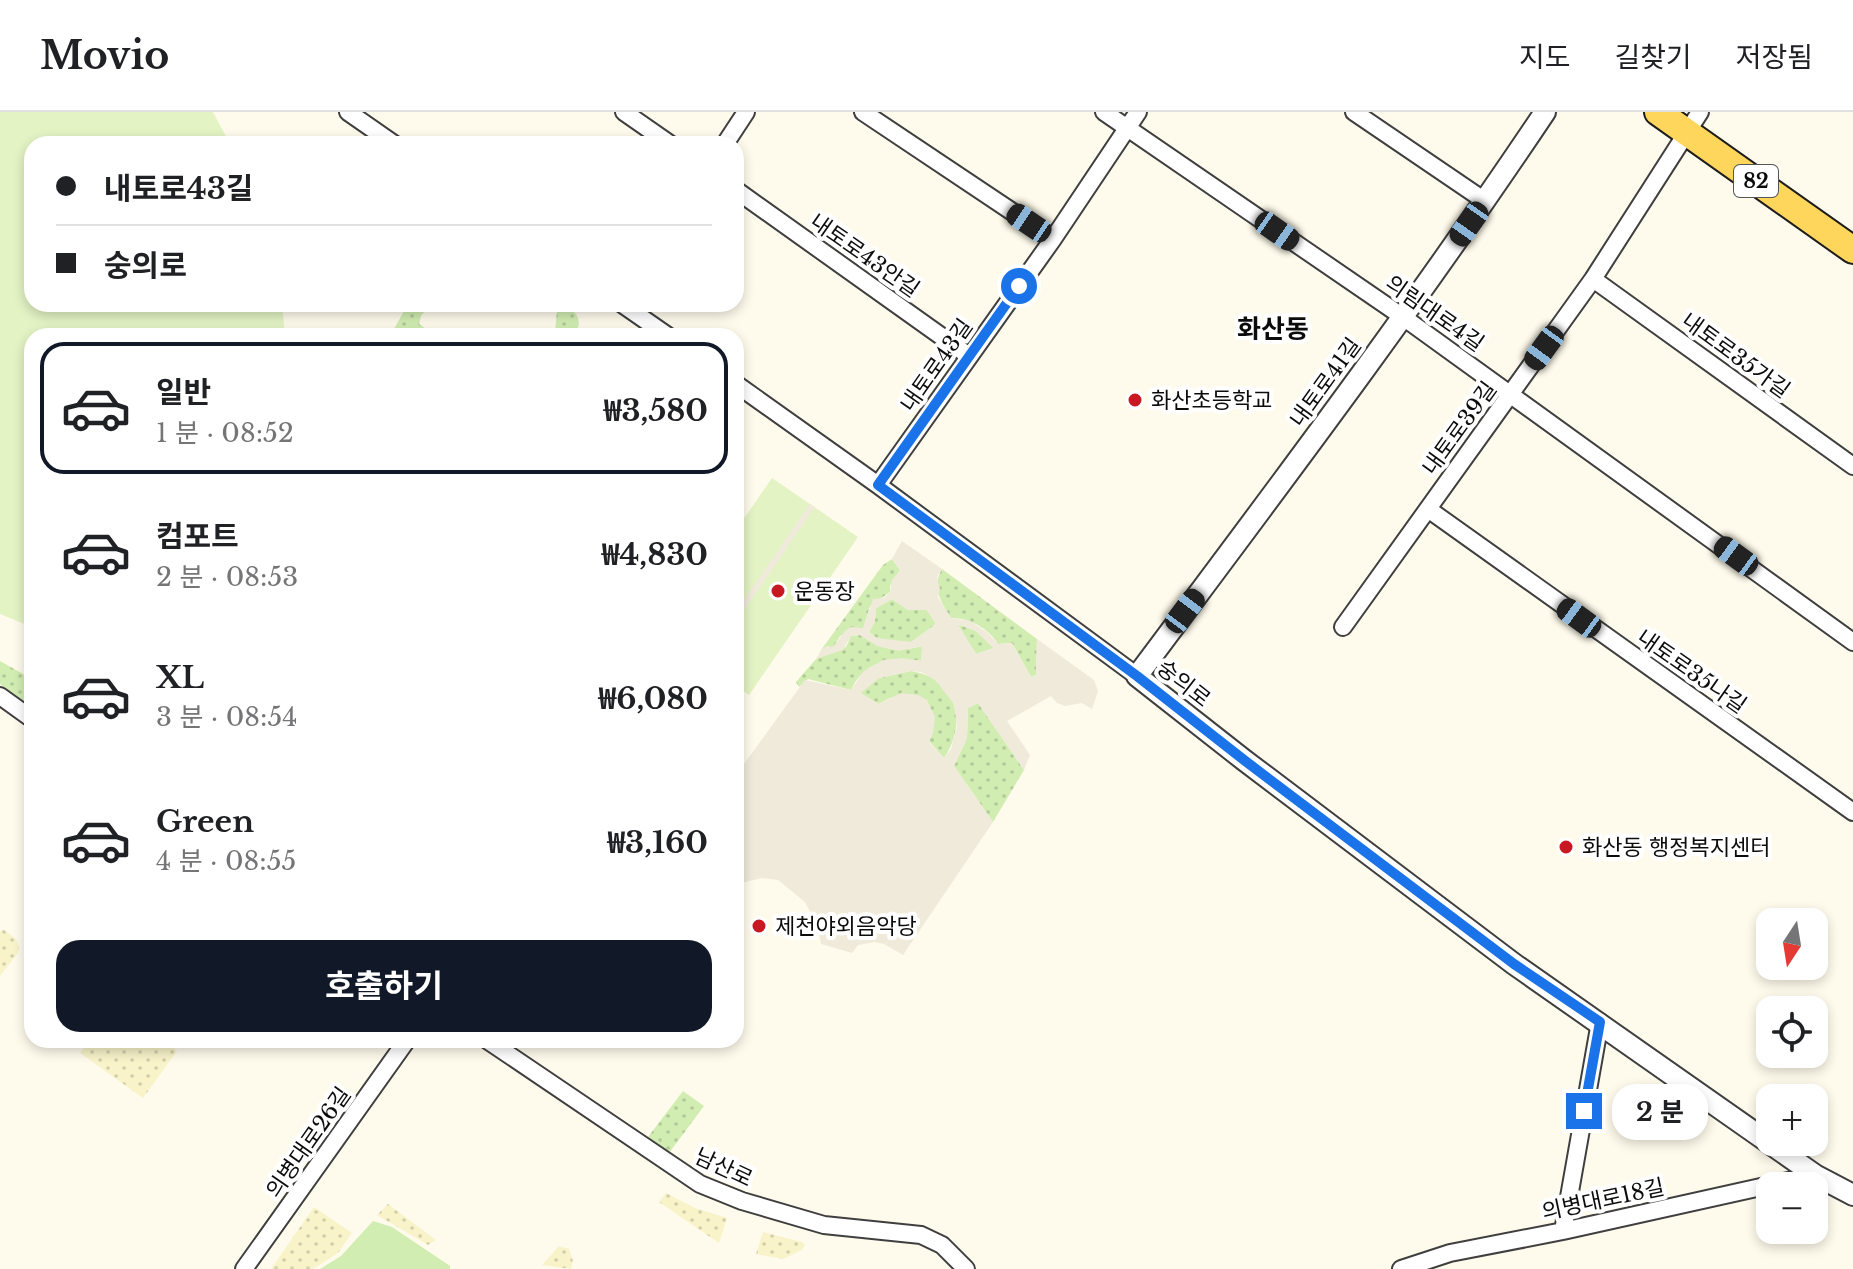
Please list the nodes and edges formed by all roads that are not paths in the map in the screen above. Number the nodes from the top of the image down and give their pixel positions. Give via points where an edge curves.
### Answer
1 (350, 112) edge
2 (624, 112) edge
3 (746, 112) edge
4 (863, 112) edge
5 (1104, 112) edge
6 (1138, 112) edge
7 (1354, 112) edge
8 (1545, 112) edge
9 (1658, 112) edge
10 (1693, 122) edge
11 (1127, 128) junction
12 (383, 136) edge
13 (658, 136) edge
14 (730, 136) edge
15 (744, 196) edge
16 (1485, 201) junction
17 (1053, 239) junction
18 (1853, 250) edge
19 (1593, 279) junction
20 (634, 312) edge
21 (1403, 317) junction
22 (656, 328) edge
23 (969, 356) junction
24 (744, 390) edge
25 (1511, 394) junction
26 (1853, 466) edge
27 (878, 485) junction
28 (1428, 509) junction
29 (1343, 627) dead end
30 (1853, 642) edge
31 (1137, 676) junction
32 (0, 696) edge
33 (24, 713) edge
34 (1853, 812) edge
35 (1600, 1022) junction
36 (401, 1048) edge
37 (499, 1048) edge
38 (1811, 1172) edge
39 (1828, 1182) edge
40 (1756, 1188) edge
41 (1853, 1195) edge
42 (1563, 1231) junction
43 (244, 1269) edge
44 (966, 1269) edge
45 (1401, 1269) edge

1 - 12 street
2 - 13 street
3 - 14 street
4 - 17 street
5 - 11 street, 의림대로4길
6 - 11 street, 내토로43길
7 - 16 street
8 - 16 street, 내토로41길
9 - 10 main road, 82
10 - 18 main road, 82
10 - 19 street, 내토로39길
11 - 17 street, 내토로43길
11 - 21 street, 의림대로4길
15 - 23 street, 내토로43안길
16 - 21 street, 내토로41길
17 - 23 street, 내토로43길
19 - 25 street, 내토로39길
19 - 26 street, 내토로35가길
20 - 22 street
21 - 25 street, 의림대로4길
21 - 31 street, 내토로41길
23 - 27 street, 내토로43길
24 - 27 street, 숭의로
25 - 28 street, 내토로39길
25 - 30 street, 의림대로4길
27 - 31 street, 숭의로
28 - 29 street, 내토로39길
28 - 34 street, 내토로35나길
31 - 35 street, 숭의로 via 1514,964
32 - 33 street
35 - 38 street, 숭의로
35 - 42 street
36 - 43 street, 의병대로26길
37 - 44 street, 남산로 via 700,1184 824,1225 921,1235 942,1245
39 - 41 street, 숭의로
40 - 42 street, 의병대로18길
42 - 45 street, 의병대로18길 via 1450,1253

